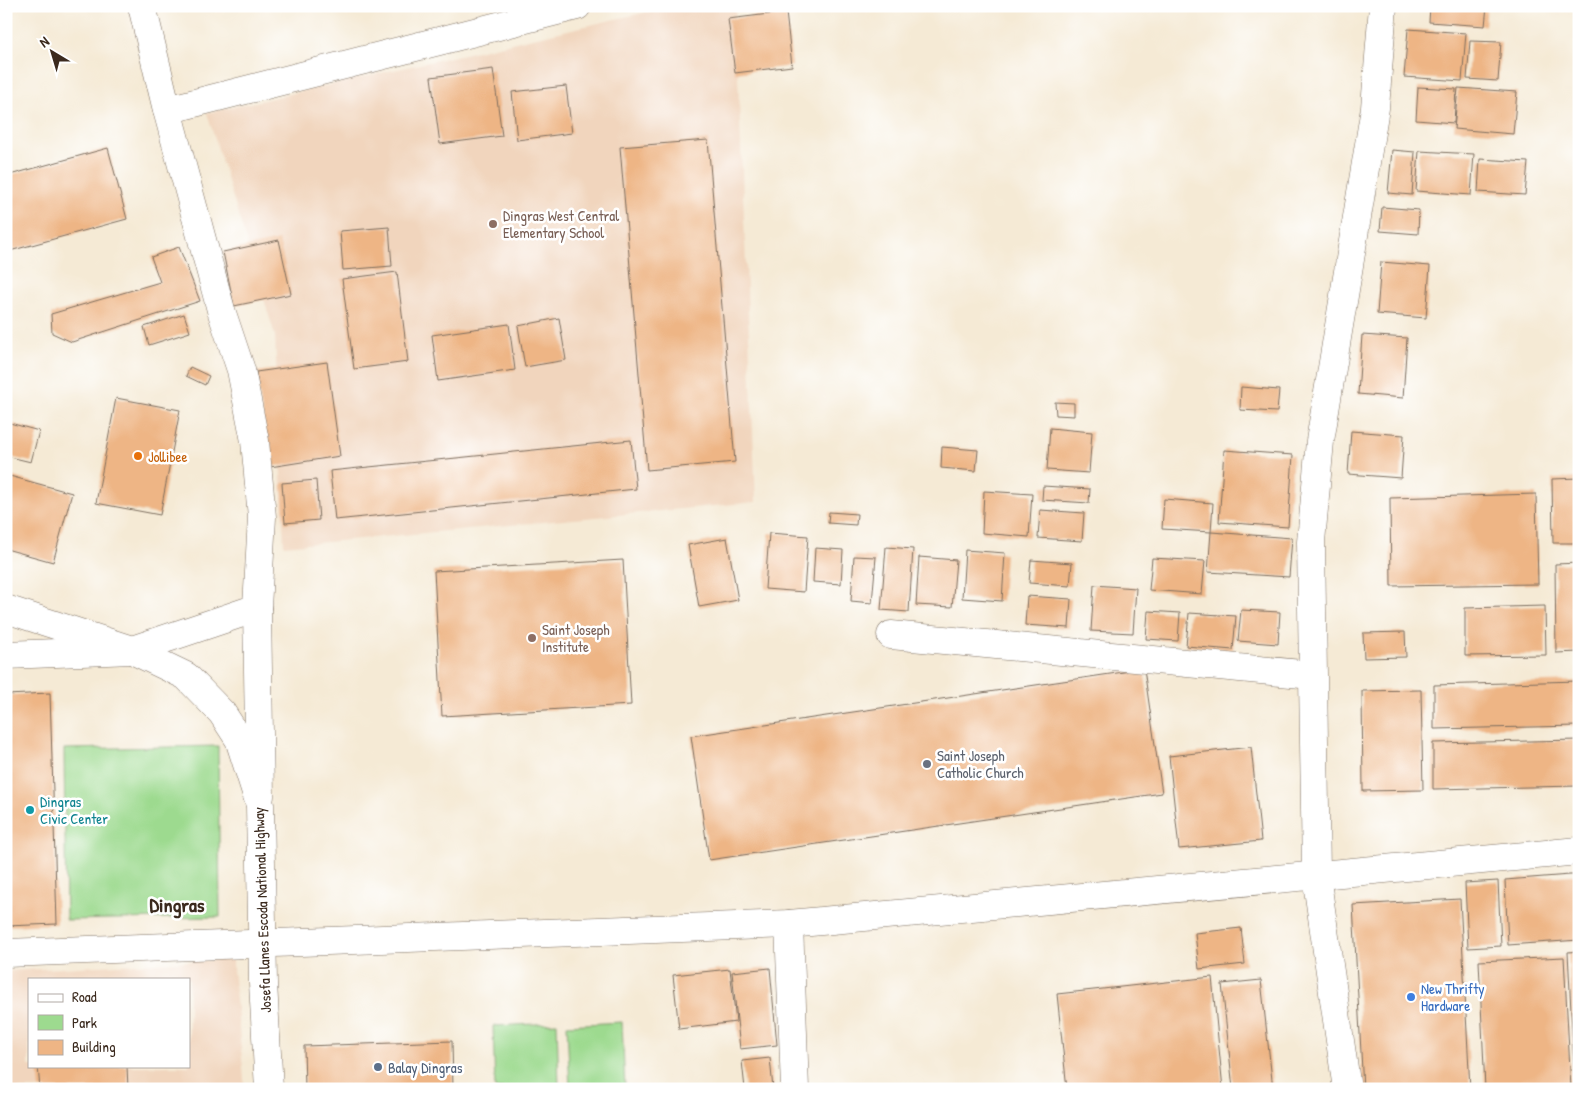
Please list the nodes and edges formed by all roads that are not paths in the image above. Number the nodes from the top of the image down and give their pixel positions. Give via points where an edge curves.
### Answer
1 (142, 6) edge
2 (577, 6) edge
3 (1383, 6) edge
4 (167, 110) junction
5 (258, 608) junction
6 (6, 609) edge
7 (892, 635) dead end
8 (132, 650) junction
9 (6, 656) edge
10 (1312, 675) junction
11 (260, 805) junction
12 (1579, 851) edge
13 (1316, 875) junction
14 (789, 924) junction
15 (263, 943) junction
16 (6, 953) edge
17 (269, 1089) edge
18 (795, 1089) edge
19 (1347, 1089) edge

1 - 4 street
2 - 4 street
3 - 10 street via 1375,108 1320,441 1311,542
4 - 5 street via 221,310 241,370 256,441 262,517
5 - 8 street
5 - 11 street
6 - 8 street, Josefa Llanes Escoda National Highway
7 - 10 street
8 - 9 street
8 - 11 street, Josefa Llanes Escoda National Highway via 186,676 222,713 239,739
10 - 13 street
11 - 15 street, Josefa Llanes Escoda National Highway
12 - 13 street
13 - 14 street
13 - 19 street
14 - 15 street
14 - 18 street
15 - 16 street
15 - 17 street, Josefa Llanes Escoda National Highway via 262,983

